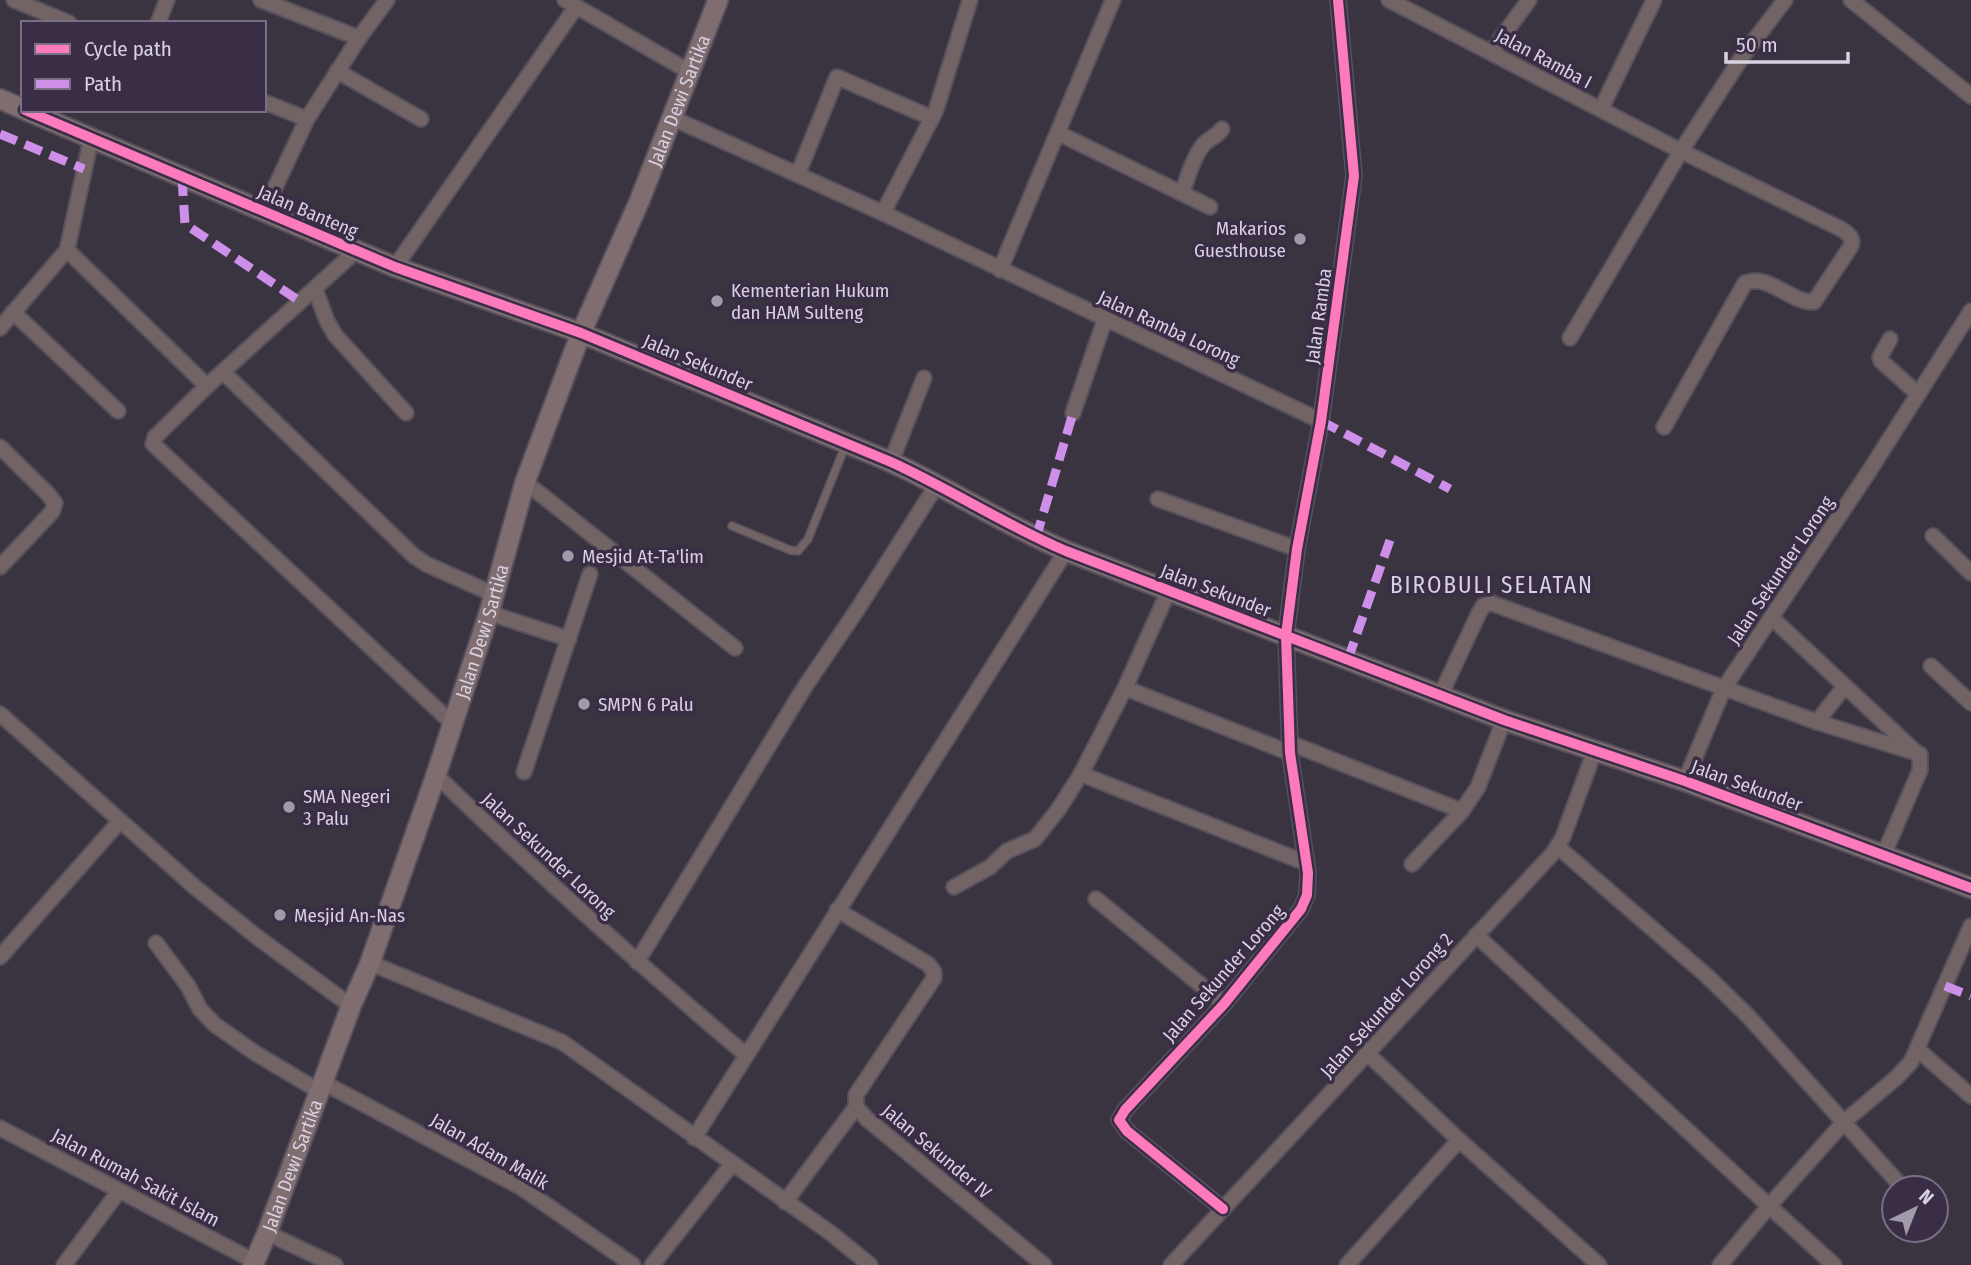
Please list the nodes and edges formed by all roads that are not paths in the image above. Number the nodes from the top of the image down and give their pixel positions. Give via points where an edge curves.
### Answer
1 (14, 0) edge
2 (167, 0) edge
3 (261, 0) edge
4 (387, 0) edge
5 (718, 0) edge
6 (970, 0) edge
7 (1113, 0) edge
8 (1339, 0) edge
9 (1389, 0) edge
10 (1529, 0) edge
11 (1654, 0) edge
12 (1785, 0) edge
13 (1851, 0) edge
14 (571, 4) edge
15 (64, 21) edge
16 (159, 21) edge
17 (359, 38) junction
18 (1491, 52) junction
19 (337, 71) junction
20 (690, 72) junction
21 (1970, 92) edge
22 (0, 99) edge
23 (266, 103) edge
24 (21, 109) edge
25 (1601, 109) junction
26 (29, 112) edge
27 (672, 118) junction
28 (932, 118) junction
29 (307, 119) junction
30 (421, 119) dead end
31 (1222, 129) dead end
32 (1058, 133) junction
33 (91, 139) junction
34 (1681, 151) junction
35 (798, 174) junction
36 (1182, 193) junction
37 (1210, 207) dead end
38 (264, 211) junction
39 (883, 213) junction
40 (67, 250) junction
41 (357, 250) junction
42 (395, 267) junction
43 (1000, 270) junction
44 (315, 289) junction
45 (1971, 311) edge
46 (13, 312) junction
47 (1105, 319) junction
48 (0, 328) edge
49 (581, 333) junction
50 (1570, 338) dead end
51 (1890, 339) dead end
52 (223, 372) junction
53 (924, 378) dead end
54 (207, 386) junction
55 (1918, 394) junction
56 (118, 411) dead end
57 (1073, 412) dead end
58 (406, 413) dead end
59 (1321, 421) junction
60 (1664, 427) dead end
61 (846, 444) junction
62 (0, 447) edge
63 (891, 462) junction
64 (526, 482) junction
65 (938, 483) junction
66 (1158, 499) dead end
67 (732, 526) dead end
68 (1933, 536) dead end
69 (1297, 549) junction
70 (1066, 551) junction
71 (0, 567) edge
72 (1971, 573) edge
73 (590, 574) dead end
74 (1169, 590) junction
75 (491, 604) junction
76 (1772, 618) junction
77 (1286, 635) junction
78 (569, 639) junction
79 (735, 648) dead end
80 (1931, 666) dead end
81 (1844, 687) junction
82 (1125, 688) junction
83 (1724, 688) junction
84 (1441, 694) junction
85 (1971, 704) edge
86 (0, 715) edge
87 (1504, 720) junction
88 (1817, 722) junction
89 (453, 724) junction
90 (1290, 748) junction
91 (1595, 750) junction
92 (1920, 754) junction
93 (524, 772) dead end
94 (1081, 774) junction
95 (436, 775) junction
96 (1685, 781) junction
97 (1462, 811) junction
98 (120, 821) junction
99 (1558, 847) junction
100 (1884, 854) junction
101 (1306, 863) junction
102 (1412, 864) dead end
103 (954, 887) dead end
104 (1971, 888) edge
105 (1096, 899) dead end
106 (837, 910) junction
107 (1971, 926) edge
108 (1476, 935) junction
109 (156, 943) dead end
110 (0, 957) edge
111 (637, 962) junction
112 (370, 963) junction
113 (1224, 1004) junction
114 (351, 1006) junction
115 (1917, 1049) junction
116 (1368, 1054) junction
117 (746, 1055) junction
118 (321, 1086) junction
119 (1971, 1096) edge
120 (856, 1107) junction
121 (1844, 1122) junction
122 (0, 1128) edge
123 (694, 1138) junction
124 (1460, 1140) junction
125 (732, 1164) junction
126 (1890, 1174) edge
127 (119, 1191) junction
128 (785, 1202) junction
129 (1769, 1206) junction
130 (1223, 1209) junction
131 (267, 1233) junction
132 (253, 1263) edge
133 (64, 1265) edge
134 (335, 1265) edge
135 (632, 1265) edge
136 (652, 1265) edge
137 (870, 1265) edge
138 (1044, 1265) edge
139 (1171, 1265) edge
140 (1347, 1265) edge
141 (1599, 1265) edge
142 (1720, 1265) edge
143 (1833, 1265) edge

1 - 15 street
2 - 16 street
3 - 17 street
4 - 17 street
5 - 20 street, Jalan Dewi Sartika
6 - 28 street
7 - 32 street
8 - 59 street, Jalan Ramba via 1354,176
9 - 18 street, Jalan Ramba I
10 - 18 street
11 - 25 street
12 - 34 street
13 - 21 street
14 - 20 street
14 - 42 street
17 - 19 street
18 - 25 street, Jalan Ramba I
19 - 29 street
19 - 30 street
20 - 27 street, Jalan Dewi Sartika
22 - 24 street, Jalan Banteng
23 - 29 street
25 - 34 street, Jalan Ramba I
26 - 33 street, Jalan Banteng
27 - 35 street, Jalan Ramba Lorong
27 - 49 street, Jalan Dewi Sartika
28 - 35 street via 837,77
28 - 39 street
29 - 38 street
31 - 36 street via 1195,159
32 - 36 street
32 - 43 street
33 - 38 street, Jalan Banteng
33 - 40 street
34 - 50 street
34 - 60 street, Jalan Ramba I via 1841,229 1852,243 1811,303 1756,280 1745,283
35 - 39 street, Jalan Ramba Lorong
36 - 37 street
38 - 41 street, Jalan Banteng
39 - 43 street, Jalan Ramba Lorong
40 - 46 street
40 - 54 street
41 - 42 street, Jalan Banteng
41 - 44 street
42 - 49 street, Jalan Banteng
43 - 47 street, Jalan Ramba Lorong
44 - 52 street
44 - 58 street via 335,335
45 - 55 street
46 - 48 street
46 - 56 street
47 - 57 street
47 - 59 street, Jalan Ramba Lorong
49 - 61 street, Jalan Sekunder
49 - 64 street, Jalan Dewi Sartika
51 - 55 street via 1881,361
52 - 54 street
52 - 75 street via 414,556
53 - 63 street
54 - 89 street via 153,439 154,446
55 - 76 street, Jalan Sekunder Lorong
59 - 69 street, Jalan Ramba
61 - 63 street, Jalan Sekunder
61 - 67 lane via 808,539 798,551
62 - 71 street via 54,500 52,512
63 - 65 street, Jalan Sekunder
64 - 75 street, Jalan Dewi Sartika
64 - 79 street
65 - 70 street, Jalan Sekunder
65 - 111 street via 804,688
66 - 69 street
68 - 72 street
69 - 77 street, Jalan Ramba
70 - 74 street, Jalan Sekunder
70 - 106 street
73 - 78 street
74 - 77 street, Jalan Sekunder
74 - 82 street
75 - 78 street
75 - 89 street, Jalan Dewi Sartika
76 - 81 street
76 - 83 street, Jalan Sekunder Lorong
77 - 84 street, Jalan Sekunder
77 - 90 street, Jalan Sekunder Lorong
78 - 93 street
80 - 85 street
81 - 88 street
81 - 92 street
82 - 90 street
82 - 94 street
83 - 84 street via 1491,603 1479,612
83 - 88 street
83 - 96 street, Jalan Sekunder Lorong
84 - 87 street, Jalan Sekunder
86 - 98 street
87 - 91 street, Jalan Sekunder
87 - 97 street via 1478,787
88 - 92 street
89 - 95 street, Jalan Dewi Sartika
90 - 97 street
90 - 101 street, Jalan Sekunder Lorong
91 - 96 street, Jalan Sekunder
91 - 99 street, Jalan Sekunder Lorong 2
92 - 100 street via 1920,770
94 - 101 street
94 - 103 street via 1035,839 1007,851 990,867
95 - 111 street, Jalan Sekunder Lorong
95 - 112 street, Jalan Dewi Sartika
96 - 100 street, Jalan Sekunder
97 - 102 street
98 - 110 street
98 - 114 street via 231,917
99 - 108 street, Jalan Sekunder Lorong 2
99 - 121 street via 1707,976
100 - 104 street, Jalan Sekunder
101 - 113 street, Jalan Sekunder Lorong via 1308,888 1301,909
105 - 113 street
106 - 117 street
106 - 120 street, Jalan Sekunder IV via 928,964 934,972 856,1095
107 - 115 street
108 - 116 street, Jalan Sekunder Lorong 2
108 - 129 street
109 - 118 street, Jalan Adam Malik via 214,1024 256,1053
111 - 117 street, Jalan Sekunder Lorong
112 - 114 street, Jalan Dewi Sartika
112 - 123 street via 562,1042
113 - 130 street, Jalan Sekunder Lorong via 1120,1118 1122,1126
114 - 118 street, Jalan Dewi Sartika
115 - 119 street
115 - 121 street via 1903,1070
116 - 124 street
116 - 130 street, Jalan Sekunder Lorong 2
117 - 123 street
118 - 131 street, Jalan Dewi Sartika
118 - 135 street, Jalan Adam Malik via 510,1181
120 - 128 street
120 - 138 street, Jalan Sekunder IV
121 - 126 street
121 - 129 street
122 - 127 street, Jalan Rumah Sakit Islam
123 - 125 street
124 - 140 street
124 - 141 street
125 - 128 street
125 - 136 street
127 - 132 street, Jalan Rumah Sakit Islam
127 - 133 street
128 - 137 street
129 - 142 street
129 - 143 street
130 - 139 street, Jalan Sekunder Lorong 2
131 - 132 street, Jalan Dewi Sartika
131 - 134 street

